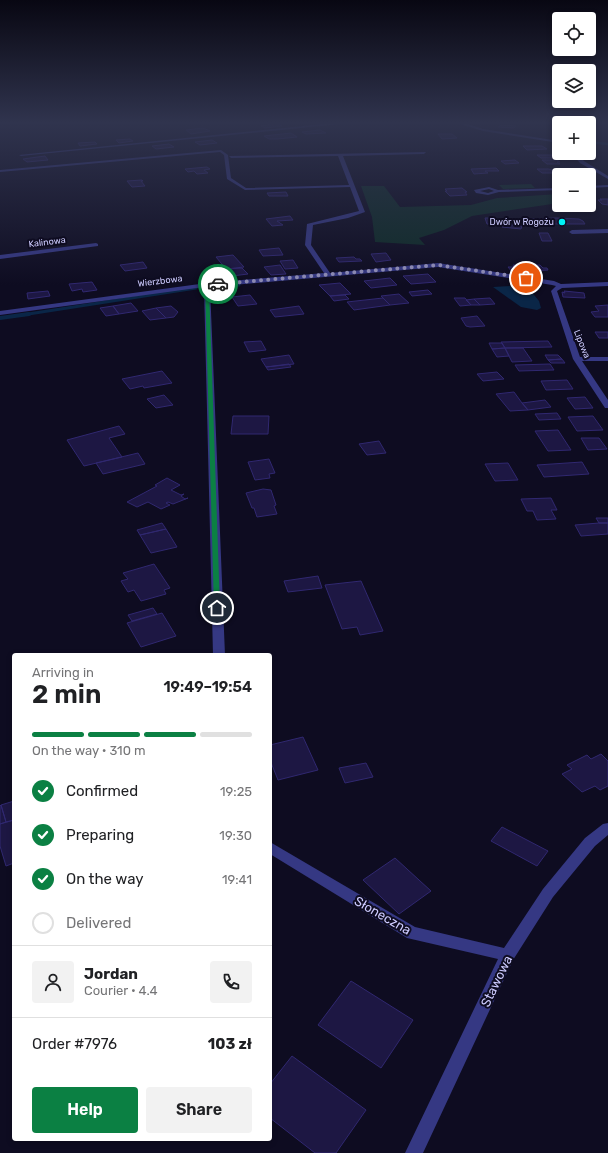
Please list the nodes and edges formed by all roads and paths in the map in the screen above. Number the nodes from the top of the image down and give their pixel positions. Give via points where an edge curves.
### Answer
1 (229, 177) edge
2 (348, 177) edge
3 (352, 186) junction
4 (608, 186) edge
5 (596, 187) edge
6 (552, 189) edge
7 (498, 191) dead end
8 (608, 231) edge
9 (572, 232) dead end
10 (96, 245) dead end
11 (0, 257) edge
12 (328, 274) junction
13 (608, 284) edge
14 (207, 285) junction
15 (560, 286) junction
16 (0, 313) edge
17 (577, 359) junction
18 (608, 359) edge
19 (608, 406) edge
20 (219, 653) edge
21 (608, 828) edge
22 (272, 848) edge
23 (508, 954) junction
24 (414, 1153) edge

1 - 3 street via 245,189
2 - 3 street
3 - 12 street via 362,212 310,224 308,245
4 - 5 street
6 - 7 street
8 - 9 street
10 - 11 street, Kalinowa
12 - 14 street, Wierzbowa
12 - 15 street, Wierzbowa via 438,265
13 - 15 street, Wierzbowa
14 - 16 street, Wierzbowa
14 - 20 street
15 - 17 street, Lipowa via 554,291
17 - 18 street
17 - 19 street, Lipowa
21 - 23 street, Stawowa via 590,842 548,893
22 - 23 street, Słoneczna via 412,933
23 - 24 street, Stawowa

